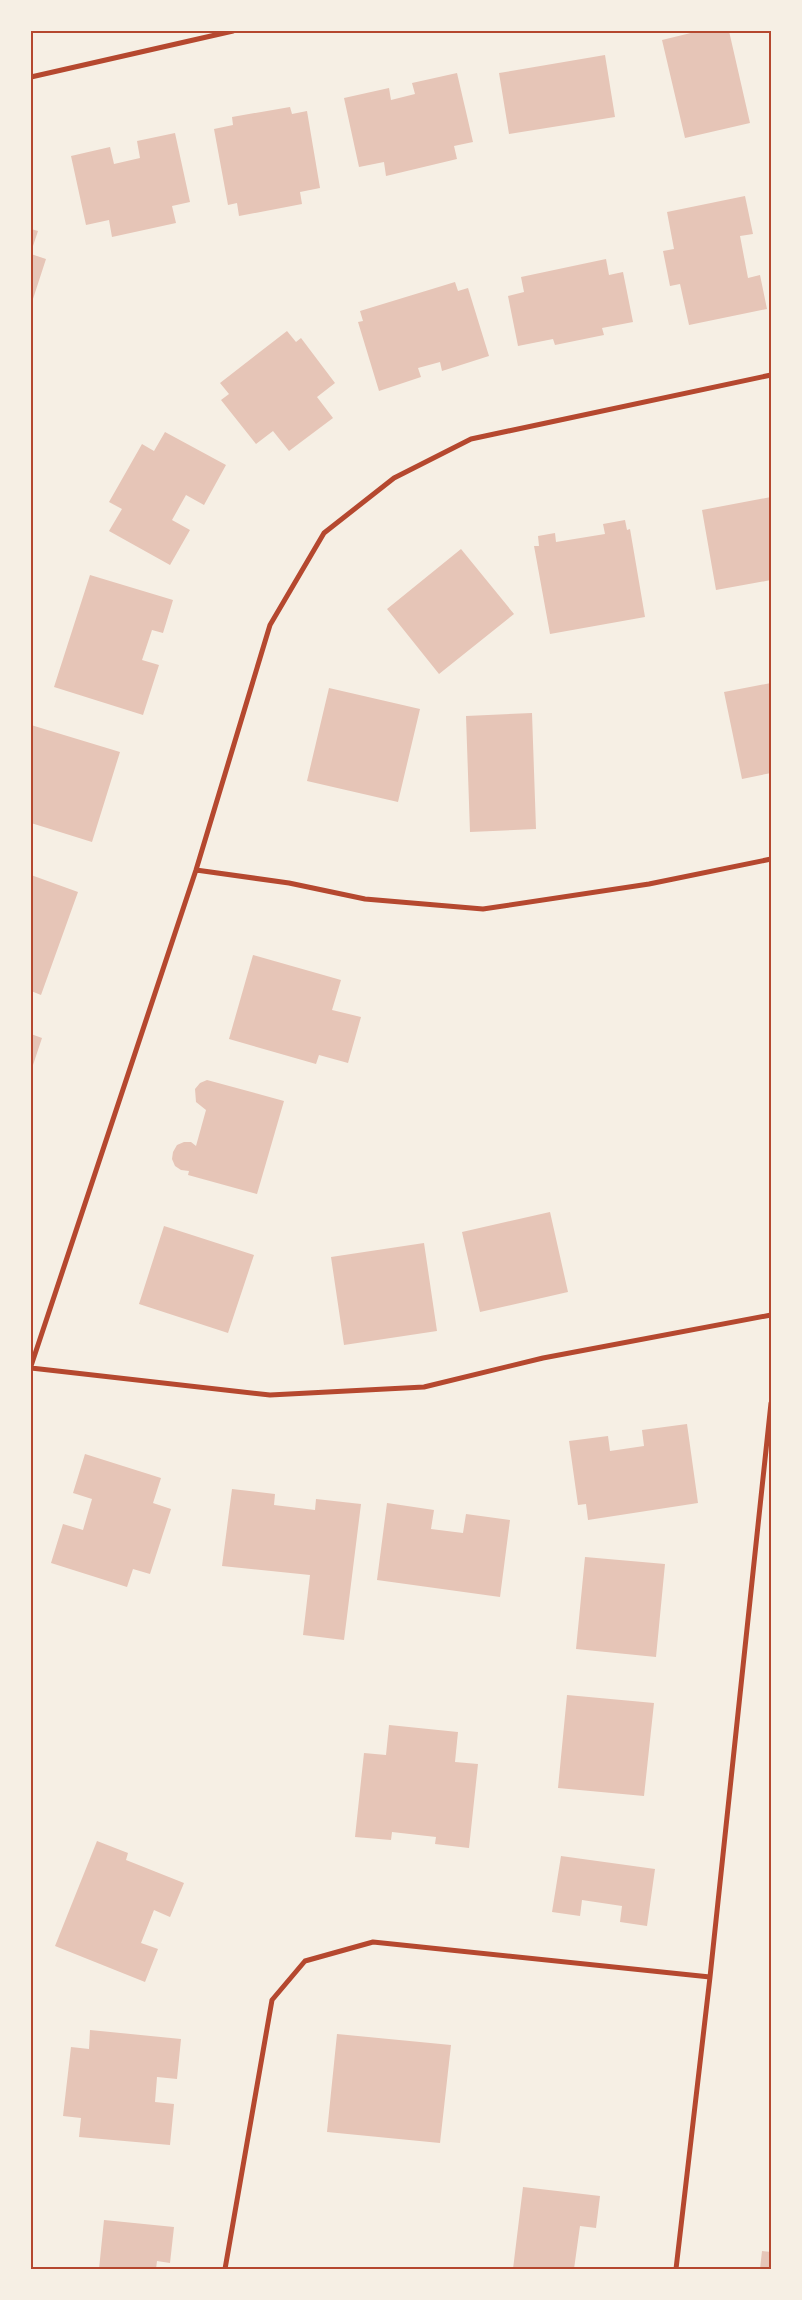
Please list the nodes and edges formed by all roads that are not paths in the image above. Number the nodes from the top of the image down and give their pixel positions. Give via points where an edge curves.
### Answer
1 (233, 31) edge
2 (31, 77) edge
3 (771, 375) edge
4 (771, 859) edge
5 (196, 870) junction
6 (771, 1315) edge
7 (31, 1367) edge
8 (771, 1403) edge
9 (710, 1977) junction
10 (225, 2269) edge
11 (676, 2269) edge

1 - 2 street
3 - 5 street via 471,439 394,478 324,533 270,625
4 - 5 street via 649,884 484,909 365,899 289,883
5 - 7 street
6 - 7 street via 543,1358 424,1387 270,1395
8 - 9 street
9 - 10 street via 373,1942 305,1960 272,2000
9 - 11 street

